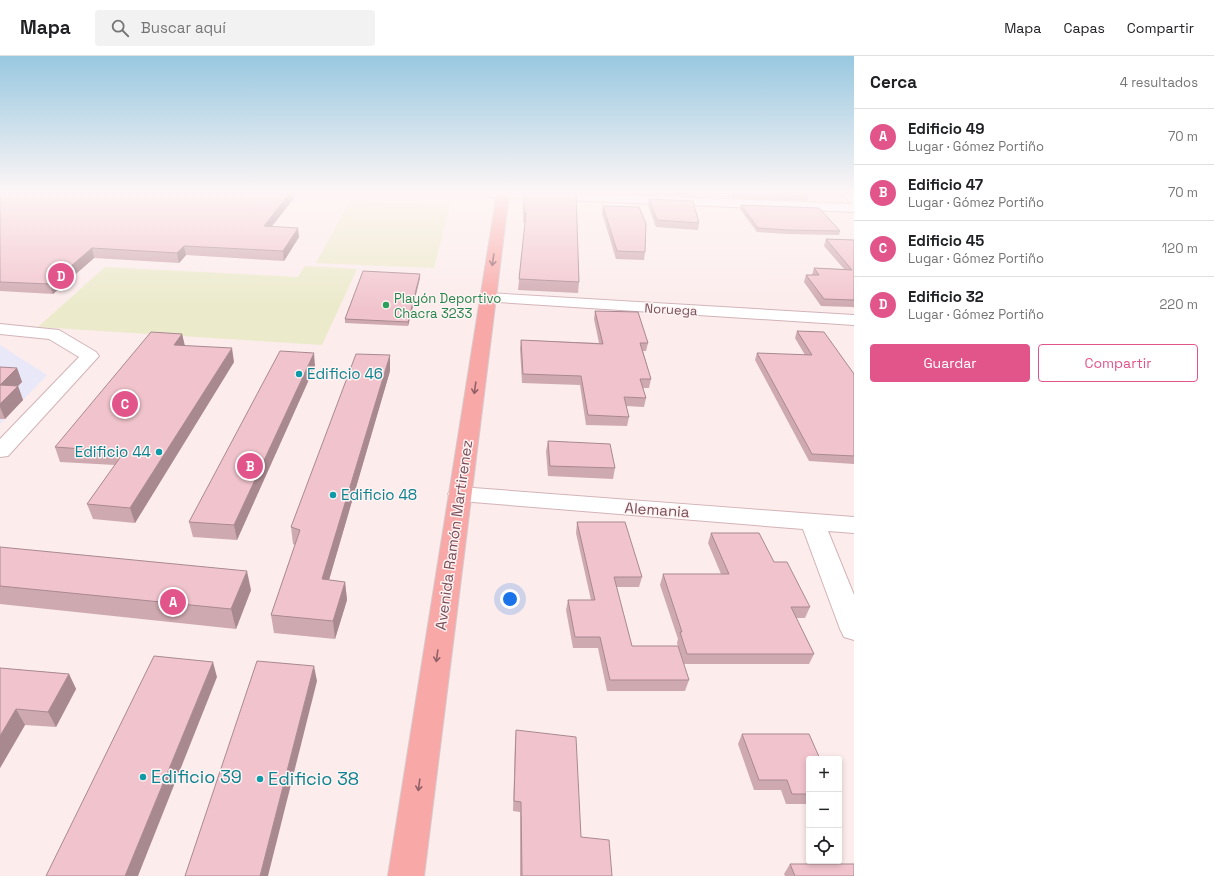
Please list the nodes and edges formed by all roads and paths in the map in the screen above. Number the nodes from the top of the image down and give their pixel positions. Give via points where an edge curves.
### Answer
1 (498, 231) edge
2 (488, 298) junction
3 (854, 320) edge
4 (0, 329) edge
5 (0, 451) edge
6 (460, 494) junction
7 (812, 522) junction
8 (854, 525) edge
9 (854, 630) edge
10 (406, 876) edge

1 -> 2 main road, Avenida Ramón Martirenez
2 - 3 street, Noruega
2 -> 6 main road, Avenida Ramón Martirenez
4 - 5 street via 53,334 90,356
6 - 7 street, Alemania
6 -> 10 main road, Avenida Ramón Martirenez
7 - 8 street, Alemania
7 - 9 street

